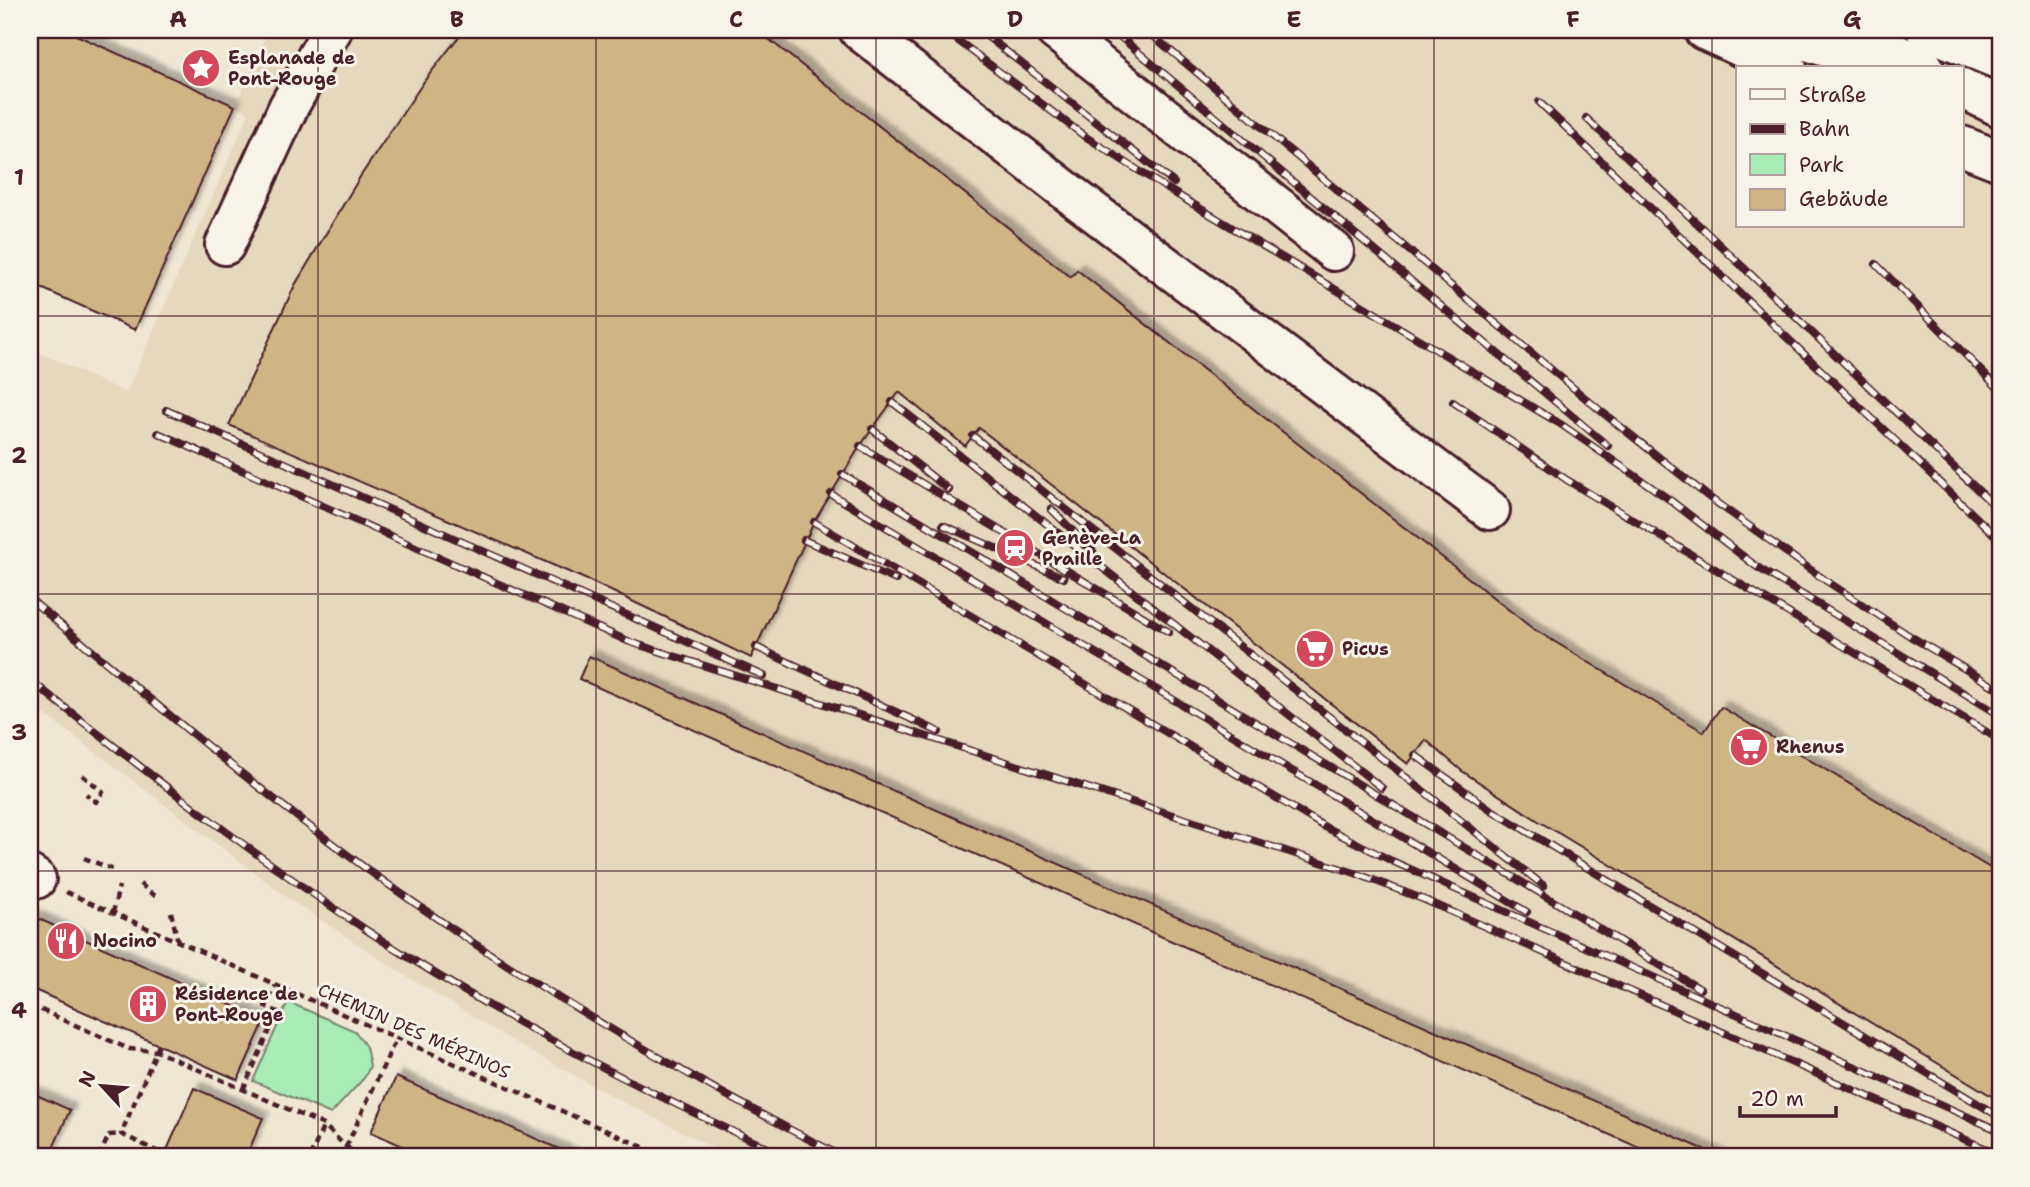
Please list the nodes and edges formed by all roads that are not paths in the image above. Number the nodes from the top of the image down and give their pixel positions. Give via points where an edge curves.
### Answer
1 (332, 30) edge
2 (859, 30) edge
3 (1055, 30) edge
4 (1704, 30) edge
5 (1774, 30) edge
6 (1845, 30) edge
7 (1926, 30) edge
8 (1946, 30) edge
9 (1992, 57) edge
10 (1783, 66) edge
11 (1884, 66) edge
12 (1920, 66) edge
13 (1964, 147) edge
14 (2000, 161) edge
15 (225, 245) dead end
16 (1334, 251) dead end
17 (1490, 510) dead end

1 - 15 main road via 289,106
2 - 17 main road
3 - 16 main road
4 - 10 main road
5 - 11 main road
6 - 12 main road
7 - 9 main road
8 - 9 main road
13 - 14 main road

